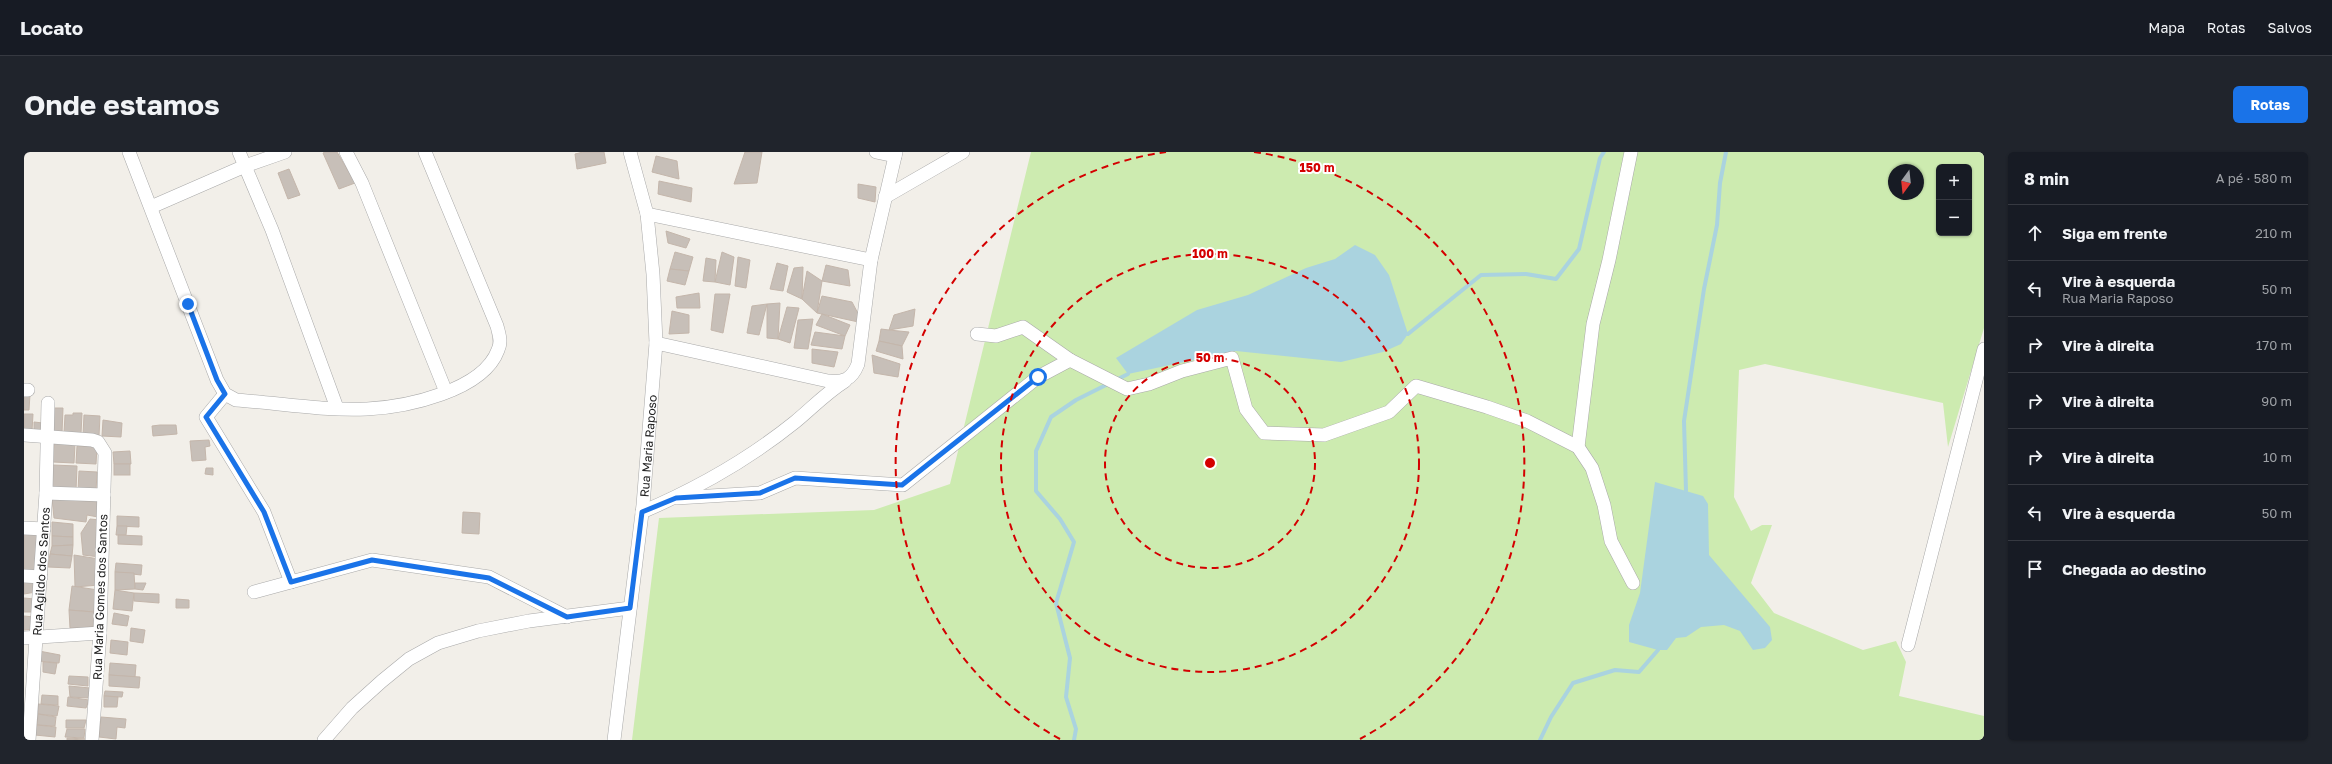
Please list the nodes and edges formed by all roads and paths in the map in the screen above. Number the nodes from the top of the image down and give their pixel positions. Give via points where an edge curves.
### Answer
1 (129, 152) edge
2 (239, 152) edge
3 (285, 152) edge
4 (346, 152) edge
5 (425, 152) edge
6 (630, 152) edge
7 (876, 152) edge
8 (963, 152) edge
9 (1631, 152) edge
10 (896, 154) edge
11 (245, 166) junction
12 (885, 197) junction
13 (151, 207) junction
14 (647, 214) junction
15 (871, 260) junction
16 (977, 334) dead end
17 (656, 343) junction
18 (1984, 349) edge
19 (1070, 360) junction
20 (848, 379) junction
21 (446, 392) junction
22 (225, 394) junction
23 (48, 403) dead end
24 (337, 408) junction
25 (24, 435) edge
26 (48, 435) junction
27 (1578, 447) junction
28 (46, 493) junction
29 (104, 495) junction
30 (676, 498) junction
31 (642, 512) junction
32 (24, 528) edge
33 (44, 529) junction
34 (24, 576) edge
35 (41, 577) junction
36 (291, 582) junction
37 (1632, 583) dead end
38 (254, 592) dead end
39 (630, 608) junction
40 (567, 617) junction
41 (100, 633) junction
42 (30, 638) edge
43 (1908, 645) dead end
44 (29, 740) edge
45 (92, 740) edge
46 (324, 740) edge
47 (614, 740) edge

1 - 13 street
2 - 11 street
3 - 11 street
4 - 21 street via 362,183
5 - 21 street via 497,326 500,339 499,350 482,372 462,386
6 - 14 street, Rua Maria Raposo
7 - 10 street
8 - 12 street
9 - 27 street via 1593,324
10 - 12 street
11 - 13 street
11 - 24 street via 277,244
12 - 15 street
13 - 22 street via 217,380
14 - 15 street
14 - 17 street, Rua Maria Raposo
15 - 20 street via 858,364
16 - 19 street via 996,336 1023,327
17 - 20 street via 828,381 840,382
17 - 31 street, Rua Maria Raposo
18 - 43 street
19 - 27 street via 1127,389 1232,358 1246,409 1264,433 1324,436 1389,412 1416,386 1527,421
19 - 30 street via 1038,377 902,485 795,478 760,493
20 - 30 street via 825,394 795,422 721,473
21 - 24 street via 401,405 367,409
22 - 24 street via 236,400
22 - 36 street via 206,417 264,512
23 - 26 street, Rua Agildo dos Santos
25 - 26 street
26 - 28 street, Rua Agildo dos Santos
26 - 29 street, Rua Maria Gomes dos Santos via 98,442 104,453
27 - 37 street via 1592,468 1604,505 1611,541
28 - 29 street
28 - 33 street, Rua Agildo dos Santos
29 - 41 street, Rua Maria Gomes dos Santos
30 - 31 street
31 - 39 street, Rua Maria Raposo
32 - 33 street
33 - 35 street, Rua Agildo dos Santos
34 - 35 street
35 - 42 street, Rua Agildo dos Santos
36 - 38 street
36 - 40 street via 372,560 489,578
39 - 40 street
39 - 47 street, Rua Maria Raposo
40 - 46 street via 478,631 438,643 409,659 382,681 352,708
41 - 42 street
41 - 45 street, Rua Maria Gomes dos Santos
42 - 44 street, Rua Agildo dos Santos

